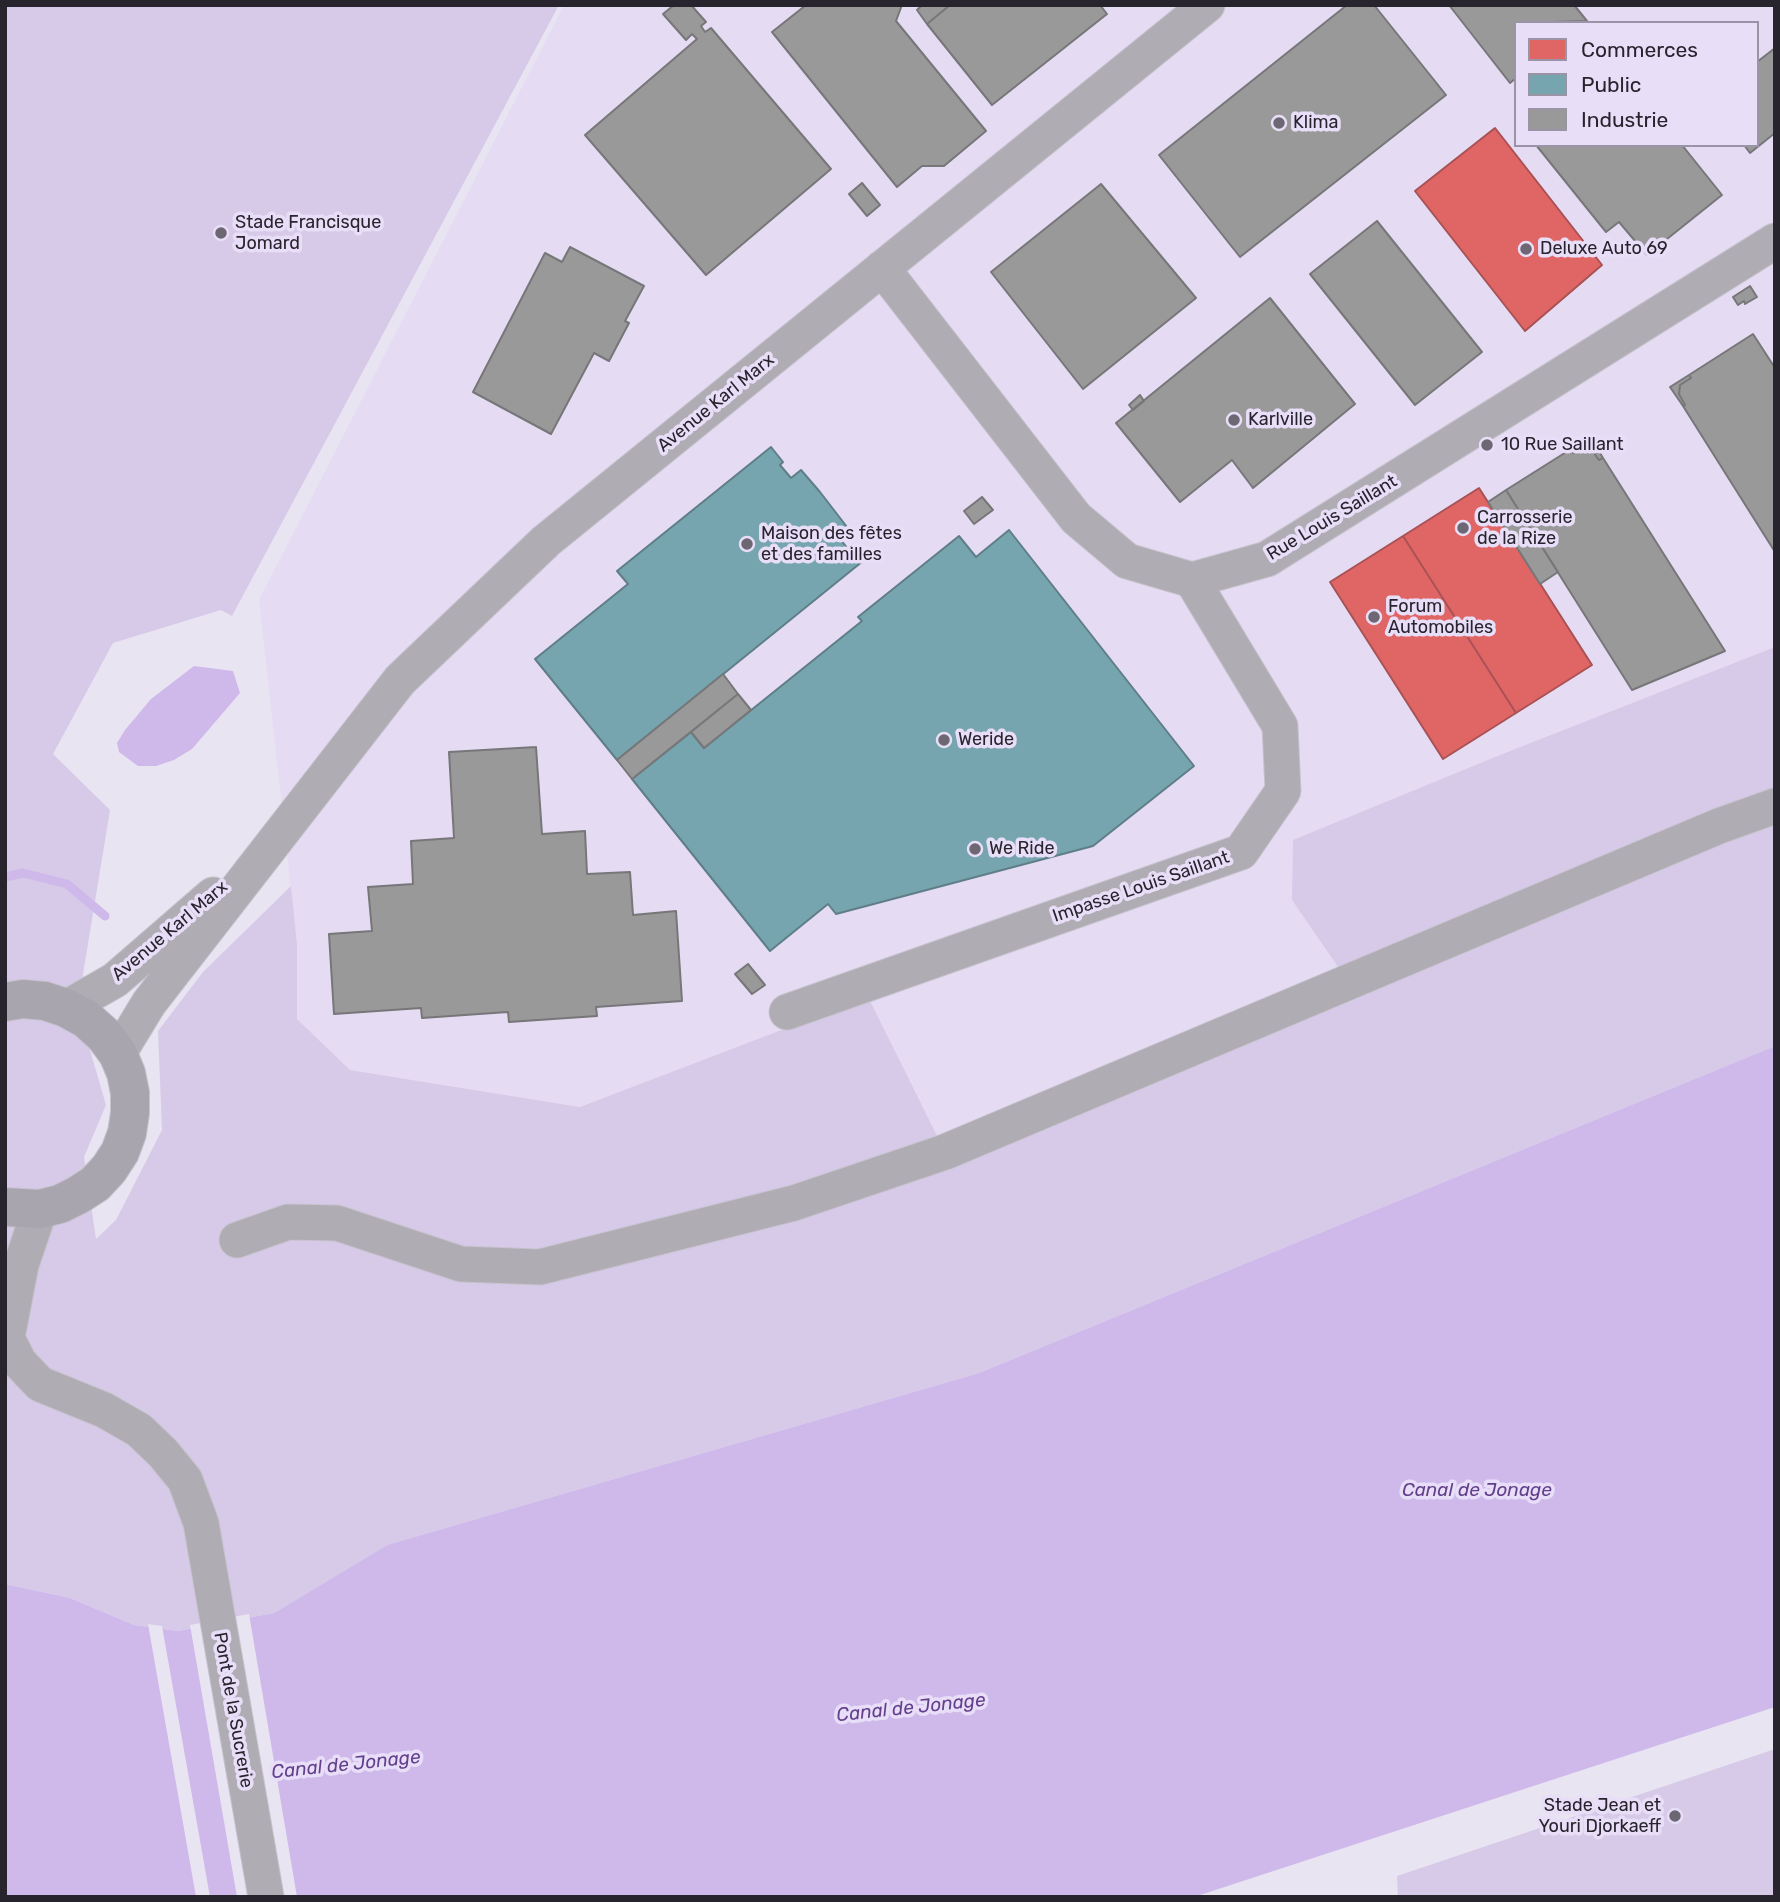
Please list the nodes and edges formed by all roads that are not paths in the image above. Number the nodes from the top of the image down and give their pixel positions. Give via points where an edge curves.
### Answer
1 (1208, 5) edge
2 (1775, 241) edge
3 (882, 268) junction
4 (1192, 580) junction
5 (1775, 806) edge
6 (269, 846) junction
7 (5, 1002) edge
8 (65, 1007) junction
9 (788, 1012) dead end
10 (118, 1054) junction
11 (23, 1208) edge
12 (237, 1240) dead end
13 (6, 1336) edge
14 (266, 1897) edge

1 - 3 street, Avenue Karl Marx
2 - 4 street, Rue Louis Saillant via 1267,559
3 - 4 street via 1076,518 1127,561
3 - 6 street, Avenue Karl Marx via 547,541 400,680
4 - 9 street, Impasse Louis Saillant via 1280,726 1283,791 1241,852
5 - 12 street via 945,1152 794,1203 540,1267 461,1264 337,1223 288,1223
6 - 8 street, Avenue Karl Marx via 115,980
6 - 10 street, Avenue Karl Marx via 149,1003
7 - 8 main road via 23,999
8 - 10 main road via 86,1019
10 - 11 main road via 128,1083 131,1113 120,1152 87,1190 60,1204
11 - 13 street via 21,1265
13 - 14 street, Pont de la Sucrerie via 19,1362 40,1384 139,1430 185,1480 201,1523

